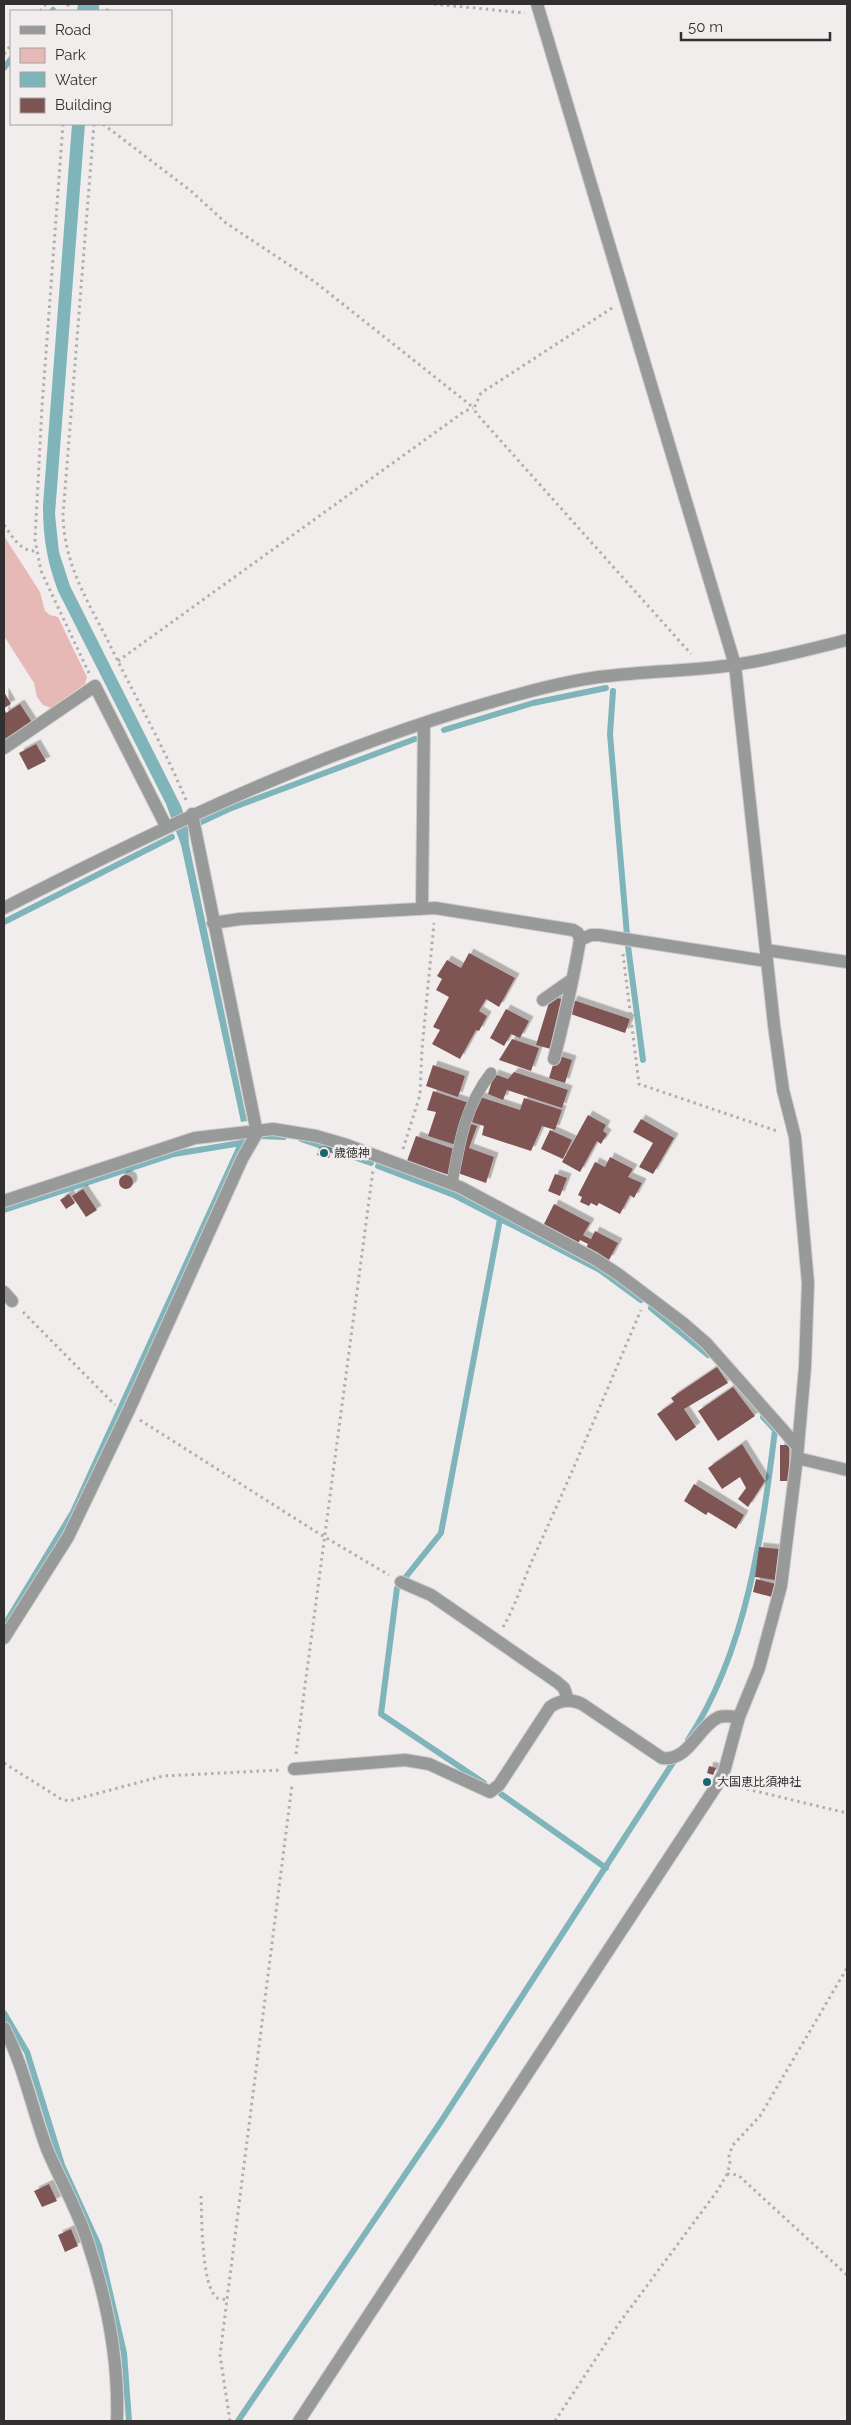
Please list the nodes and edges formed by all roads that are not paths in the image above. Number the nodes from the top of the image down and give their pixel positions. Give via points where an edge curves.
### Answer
1 (540, 10) edge
2 (847, 640) edge
3 (735, 665) junction
4 (424, 723) junction
5 (4, 748) edge
6 (189, 815) junction
7 (168, 825) junction
8 (4, 908) edge
9 (422, 909) junction
10 (213, 923) junction
11 (580, 940) junction
12 (766, 955) junction
13 (847, 962) edge
14 (570, 981) junction
15 (542, 1000) dead end
16 (554, 1059) dead end
17 (490, 1073) dead end
18 (256, 1134) junction
19 (452, 1184) junction
20 (5, 1196) edge
21 (797, 1452) junction
22 (847, 1470) edge
23 (400, 1582) road end
24 (4, 1638) edge
25 (568, 1700) junction
26 (739, 1718) junction
27 (294, 1769) road end
28 (4, 2028) edge
29 (118, 2421) edge
30 (299, 2421) edge

1 - 3 street
2 - 3 street
3 - 4 street via 608,676 567,683
3 - 12 street
4 - 6 street via 287,773
4 - 9 street
5 - 7 street via 95,686
6 - 7 street
6 - 10 street
7 - 8 street
9 - 10 street
9 - 11 street via 435,908 573,930
10 - 18 street
11 - 12 street via 591,935
11 - 14 street
12 - 13 street
12 - 21 street via 782,1080 795,1137 808,1283
14 - 15 street
14 - 16 street via 568,1005
17 - 19 lane via 470,1106
18 - 19 street via 272,1128 316,1136
18 - 20 street via 195,1138
18 - 24 street via 123,1410 68,1538
19 - 21 street via 595,1259 647,1296 706,1343
21 - 22 street
21 - 26 street via 781,1586 759,1668
23 - 25 street via 431,1595 557,1682 564,1688
25 - 26 street via 582,1704 662,1758 669,1759 682,1753 713,1721 724,1716
25 - 27 street via 550,1708 498,1787 490,1792 422,1761
26 - 30 street via 719,1782
28 - 29 street via 15,2050 47,2148 88,2242 110,2329 116,2365

